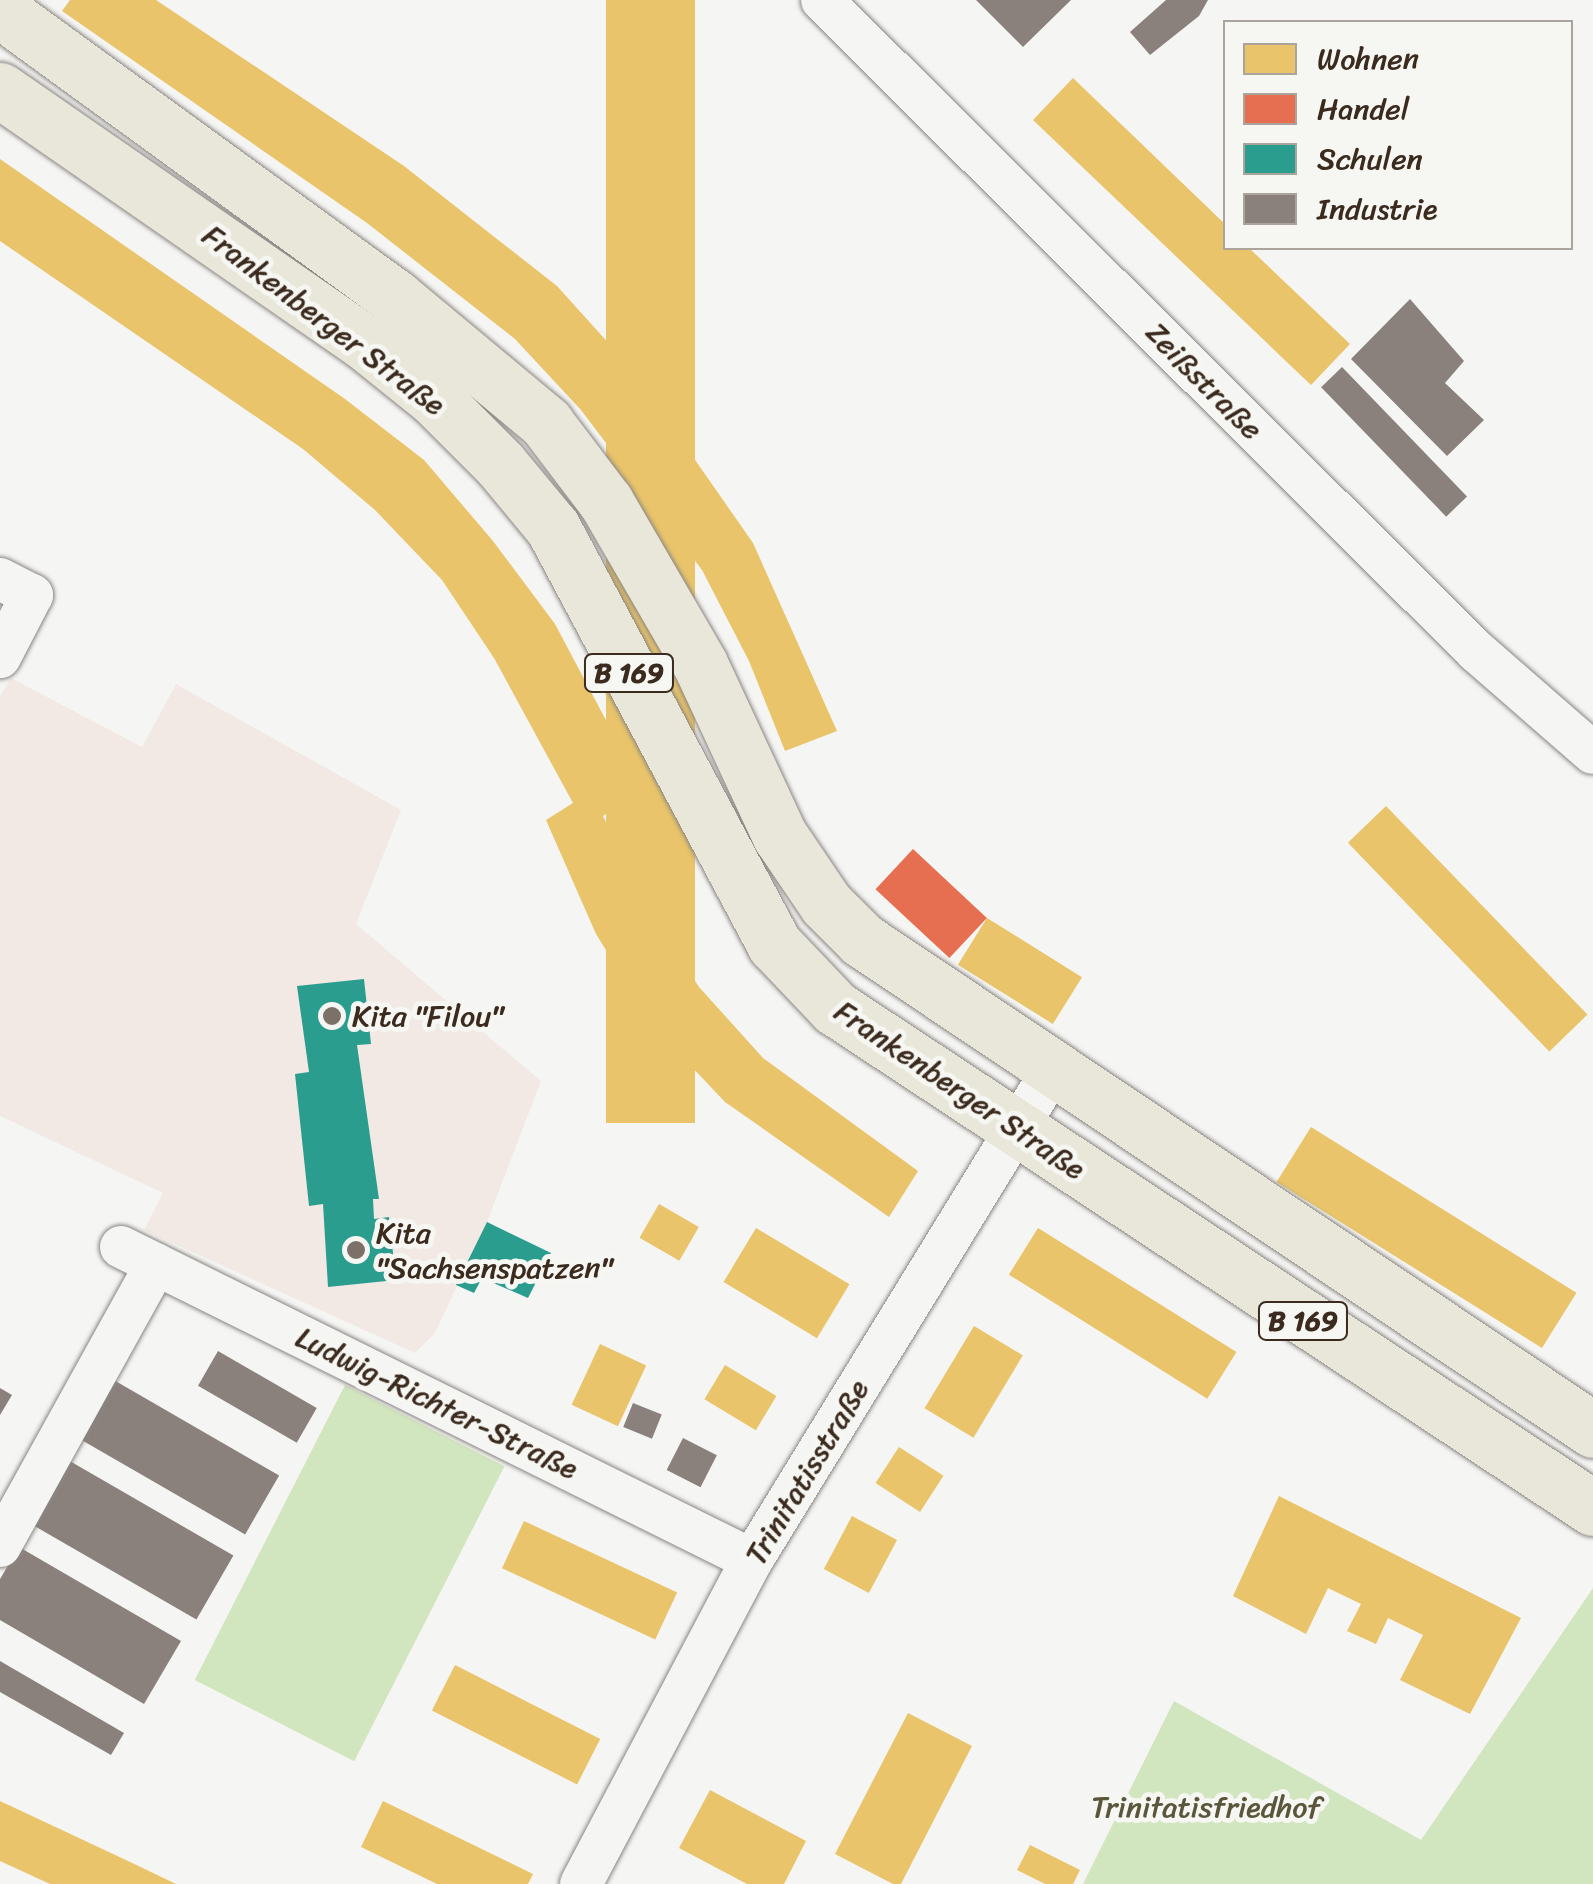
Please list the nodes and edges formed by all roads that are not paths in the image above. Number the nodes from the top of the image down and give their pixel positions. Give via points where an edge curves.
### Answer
1 (822, 0) edge
2 (0, 10) edge
3 (0, 90) edge
4 (0, 578) edge
5 (0, 657) edge
6 (1591, 764) edge
7 (1052, 1071) junction
8 (1016, 1129) junction
9 (1593, 1430) edge
10 (1593, 1508) edge
11 (0, 1546) edge
12 (752, 1560) junction
13 (581, 1884) edge

1 - 6 street, Zeißstraße
2 - 7 main road, Frankenberger Straße / B 169 via 395,297 546,424 606,502 700,664 780,836 826,904 896,968
3 - 8 main road, Frankenberger Straße / B 169 via 363,341 434,398 500,464 554,528 775,945 835,1008
4 - 5 street via 32,595
7 - 8 street, Trinitatisstraße
7 - 9 main road, Frankenberger Straße / B 169
8 - 10 main road, Frankenberger Straße / B 169
8 - 12 street, Trinitatisstraße
11 - 12 street, Ludwig-Richter-Straße via 138,1256
12 - 13 street, Trinitatisstraße

